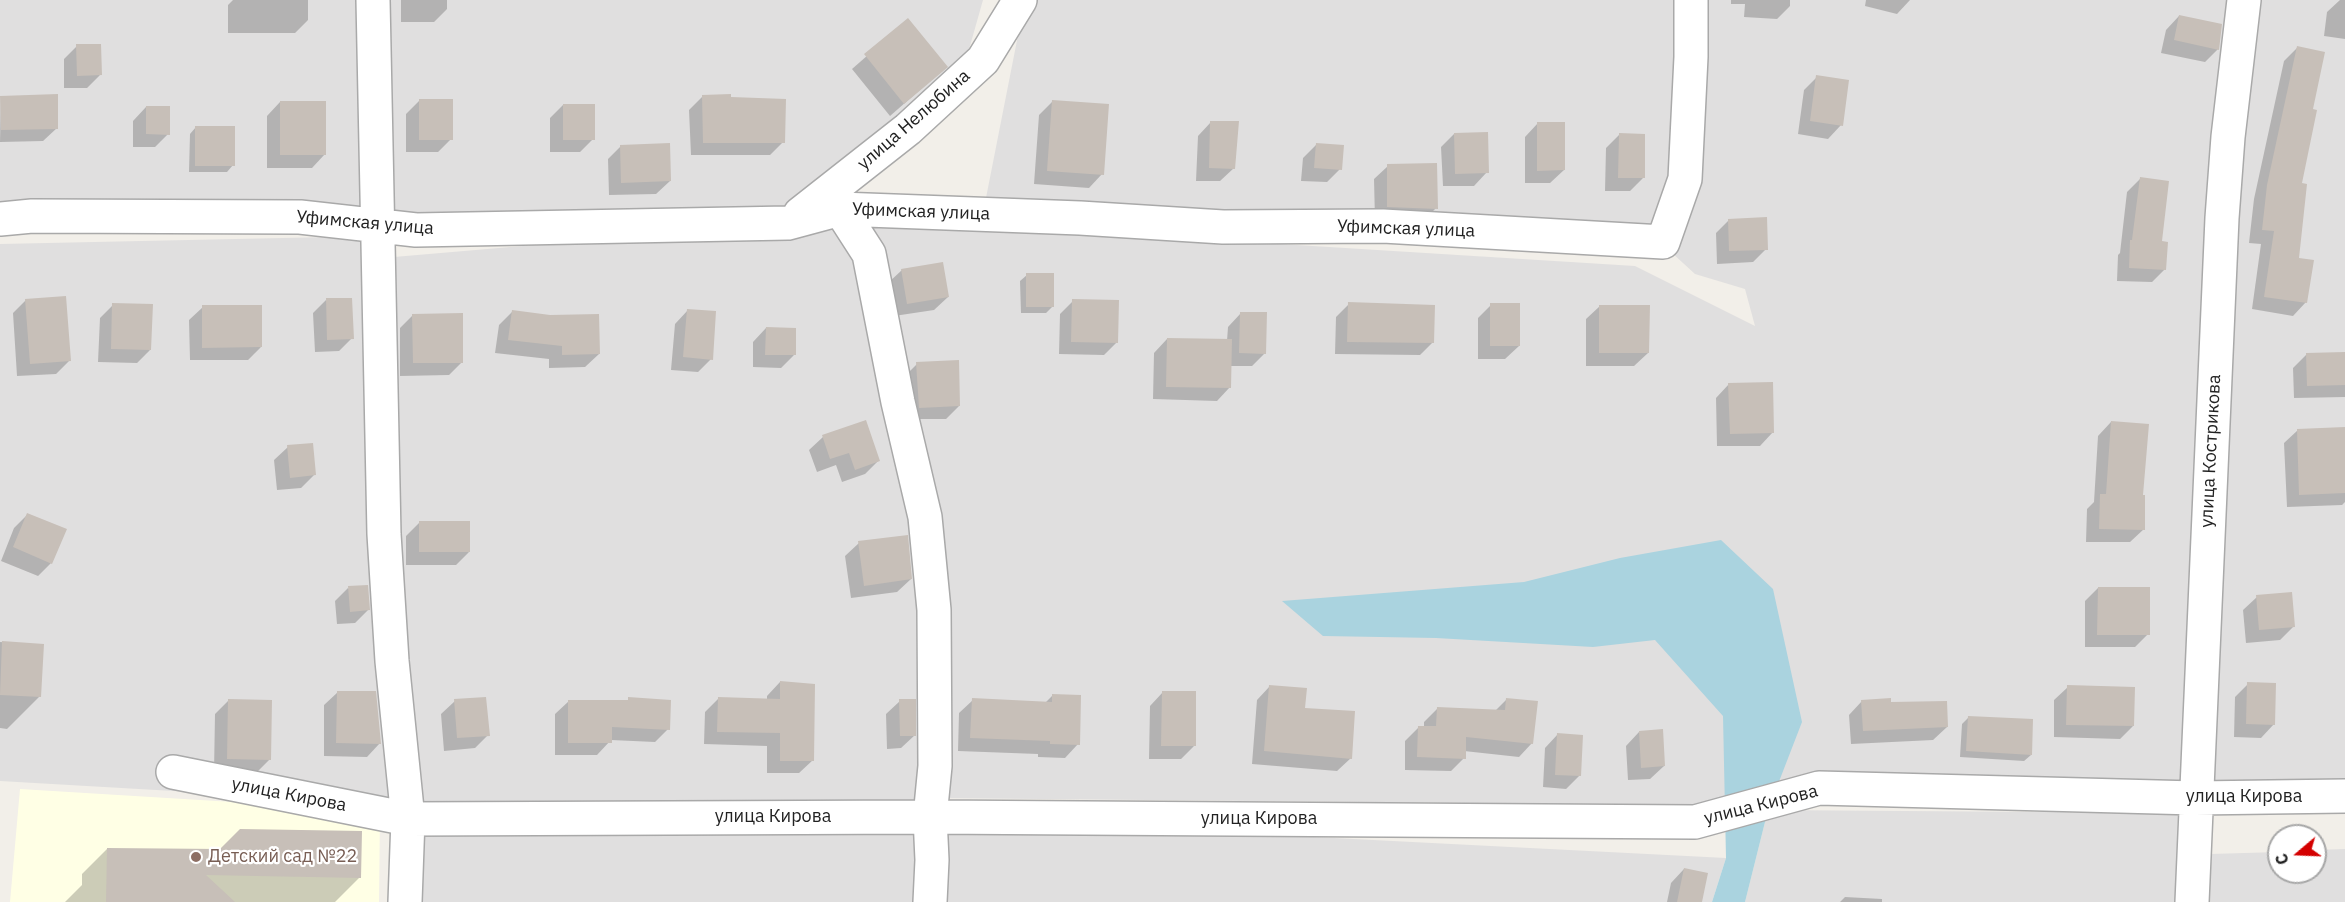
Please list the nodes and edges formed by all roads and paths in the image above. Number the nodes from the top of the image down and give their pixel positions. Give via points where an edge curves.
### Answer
1 (373, 0) edge
2 (1020, 0) edge
3 (1691, 0) edge
4 (2244, 0) edge
5 (840, 209) junction
6 (0, 219) edge
7 (788, 223) junction
8 (379, 227) junction
9 (173, 772) dead end
10 (2345, 796) edge
11 (2195, 798) junction
12 (930, 817) junction
13 (408, 819) junction
14 (405, 902) edge
15 (930, 902) edge
16 (2192, 902) edge

1 - 8 street
2 - 7 street, улица Нелюбина via 983,60 908,129
3 - 5 street, Уфимская улица via 1685,179 1663,242 1383,226 1223,227
4 - 11 street, улица Кострикова via 2222,218
5 - 7 street, Уфимская улица
5 - 12 street via 869,254 925,517 934,610 935,766
6 - 8 street, Уфимская улица via 300,217
7 - 8 street, Уфимская улица via 416,230
8 - 13 street via 384,534
9 - 13 street, улица Кирова
10 - 11 street, улица Кирова
11 - 12 street, улица Кирова via 1819,788 1695,822
11 - 16 street, улица Кострикова
12 - 13 street, улица Кирова
12 - 15 street
13 - 14 street

